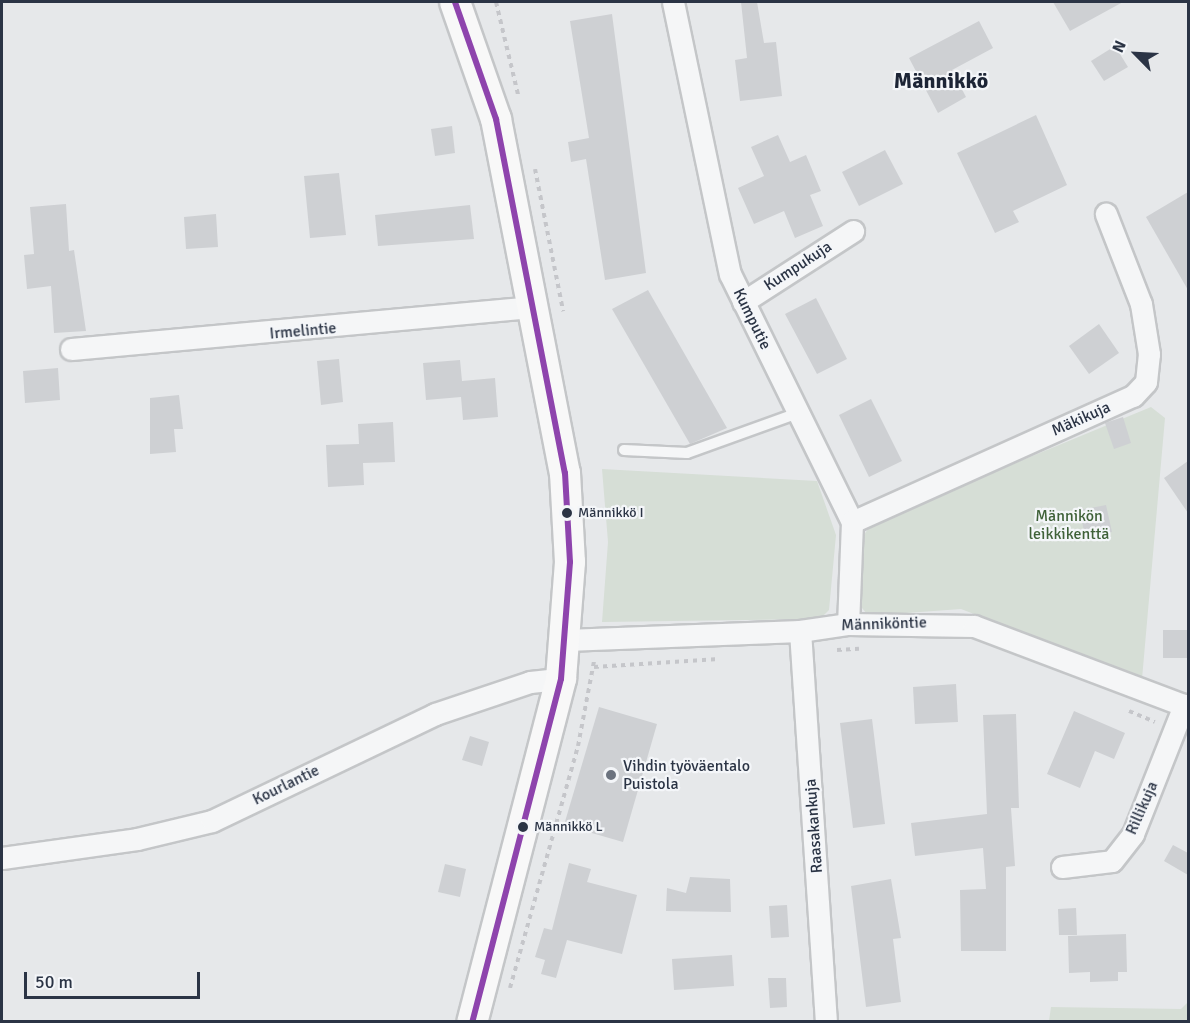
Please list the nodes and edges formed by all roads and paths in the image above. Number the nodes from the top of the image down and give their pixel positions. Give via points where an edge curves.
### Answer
1 (455, 2) edge
2 (673, 2) edge
3 (1106, 214) dead end
4 (853, 231) dead end
5 (743, 302) junction
6 (534, 307) junction
7 (70, 349) dead end
8 (798, 413) junction
9 (624, 450) dead end
10 (852, 522) junction
11 (848, 624) junction
12 (800, 631) junction
13 (566, 640) junction
14 (873, 647) dead end
15 (803, 653) junction
16 (733, 658) dead end
17 (594, 667) dead end
18 (561, 679) junction
19 (1186, 706) edge
20 (1120, 707) dead end
21 (1174, 730) junction
22 (2, 858) edge
23 (1062, 867) dead end
24 (472, 1022) edge
25 (826, 1022) edge

1 - 6 street via 496,119
2 - 5 street, Kumputie via 721,244
3 - 10 street, Mäkikuja via 1141,304 1149,354 1146,382 1133,396
4 - 5 street, Kumpukuja
5 - 8 street, Kumputie
6 - 7 street, Irmelintie
6 - 13 street via 565,473
8 - 9 lane via 687,453
8 - 10 street, Kumputie
10 - 11 street, Kumputie
11 - 12 street, Männiköntie
11 - 19 street, Männiköntie via 974,626
12 - 13 street, Männiköntie
12 - 15 street, Raasakankuja
13 - 18 street
14 - 15 path
15 - 25 street, Raasakankuja
16 - 17 path
18 - 22 street, Kourlantie via 530,682 435,714 212,821 126,840
18 - 24 street
19 - 21 street, Rillikuja
20 - 21 path
21 - 23 street, Rillikuja via 1133,834 1112,861

